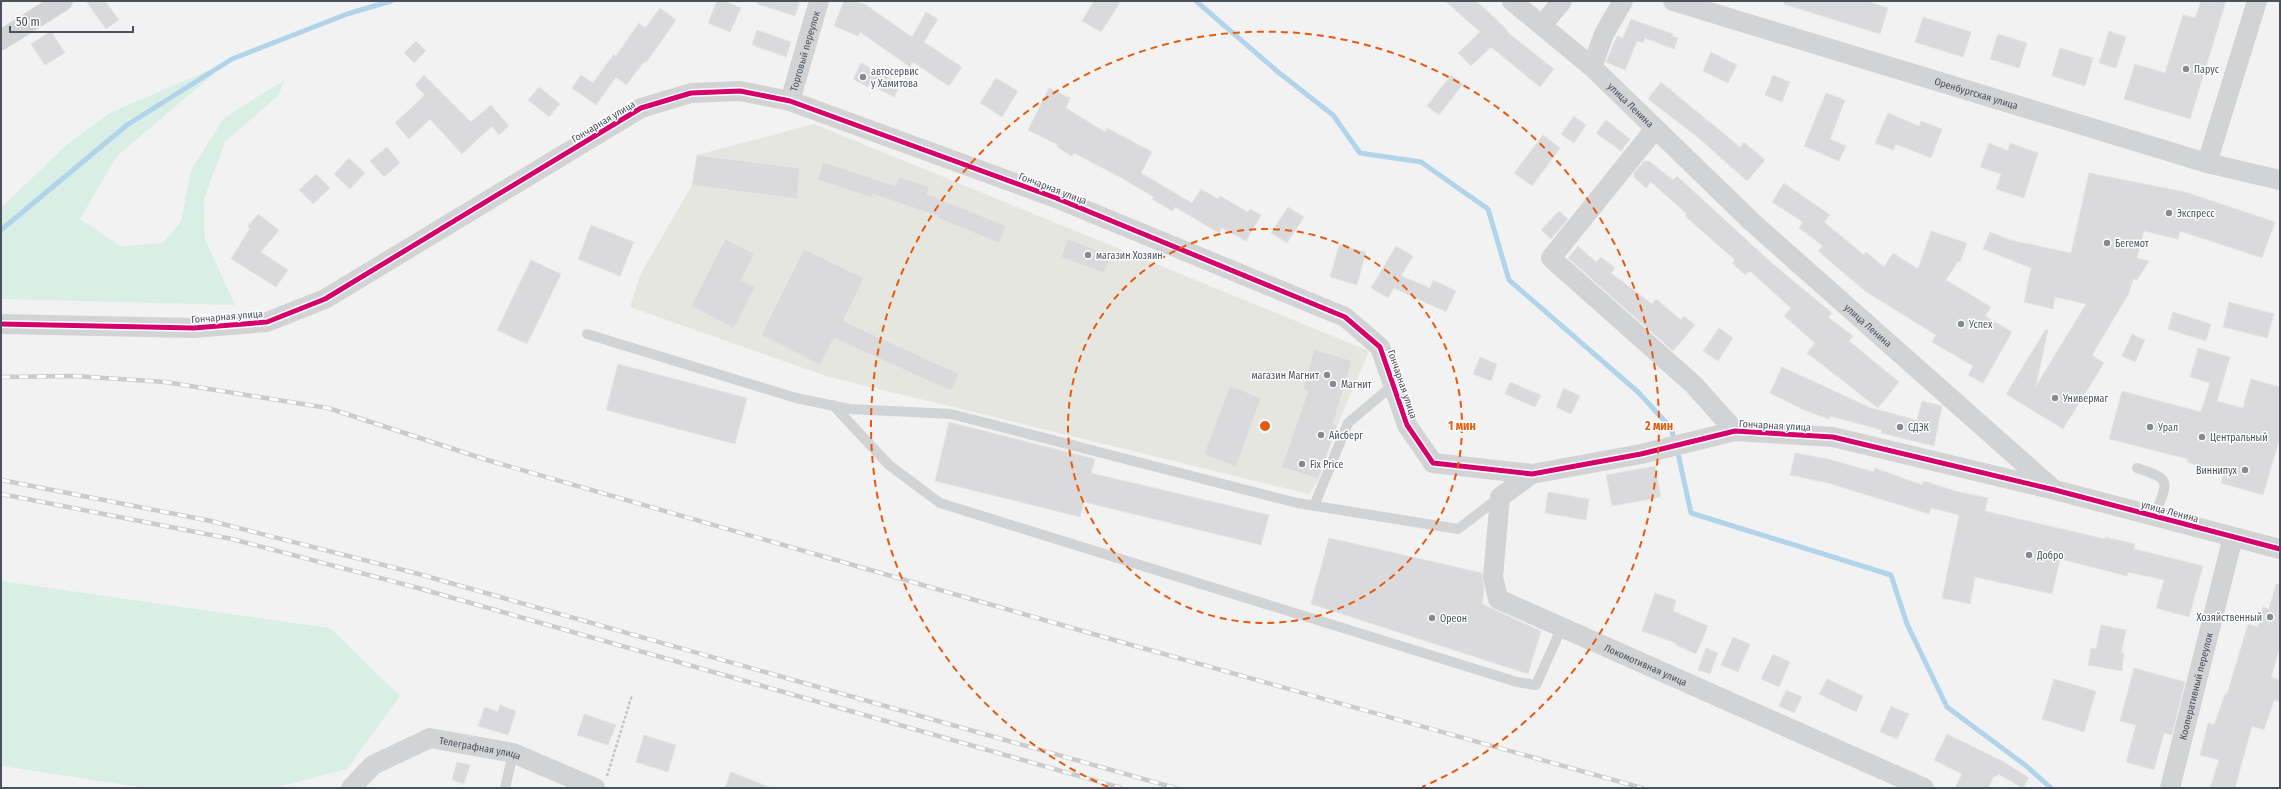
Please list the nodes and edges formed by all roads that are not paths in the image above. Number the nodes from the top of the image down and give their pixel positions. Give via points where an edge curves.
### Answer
1 (63, 1) edge
2 (820, 1) edge
3 (1512, 1) edge
4 (1562, 1) edge
5 (1623, 1) edge
6 (2257, 1) edge
7 (1684, 2) edge
8 (1542, 25) junction
9 (1, 40) edge
10 (1592, 67) junction
11 (790, 101) junction
12 (1655, 129) junction
13 (2207, 163) junction
14 (2280, 180) edge
15 (1, 324) edge
16 (587, 334) dead end
17 (1393, 385) junction
18 (833, 405) junction
19 (1735, 431) junction
20 (2138, 468) dead end
21 (1532, 474) junction
22 (2055, 490) junction
23 (1500, 497) junction
24 (1314, 506) junction
25 (2156, 516) junction
26 (2234, 537) junction
27 (2280, 549) edge
28 (1562, 627) junction
29 (513, 753) junction
30 (600, 784) edge
31 (351, 788) edge
32 (505, 788) edge
33 (1924, 788) edge
34 (2170, 788) edge

1 - 9 street
2 - 11 street, Торговый переулок
3 - 8 street, улица Ленина
4 - 8 street
5 - 10 street via 1604,34
6 - 13 street
7 - 13 street, Оренбургская улица
8 - 10 street, улица Ленина
10 - 12 street, улица Ленина
11 - 15 street, Гончарная улица via 740,91 698,93 641,108 326,299 267,322 194,328
11 - 17 street, Гончарная улица via 1056,198 1345,317 1380,347
12 - 19 street via 1551,258 1694,385
12 - 22 street, улица Ленина via 1764,232
13 - 14 street, Оренбургская улица
16 - 18 lane via 796,398
17 - 21 street, Гончарная улица via 1406,425 1433,463
17 - 24 lane via 1348,423
18 - 24 lane via 849,409 950,414
18 - 28 lane via 889,465 940,503 1517,682 1536,686
19 - 21 street, Гончарная улица via 1641,454
19 - 22 street, Гончарная улица via 1833,438
20 - 25 lane via 2161,476 2164,480 2165,485
21 - 23 street
22 - 25 street, улица Ленина
23 - 24 lane via 1458,529
23 - 28 street, Локомотивная улица via 1493,577 1498,599
25 - 26 street, улица Ленина
26 - 27 street, улица Ленина
26 - 34 street, Кооперативный переулок
28 - 33 street, Локомотивная улица
29 - 30 street, Телеграфная улица
29 - 31 street, Телеграфная улица via 430,738 373,765
29 - 32 lane

